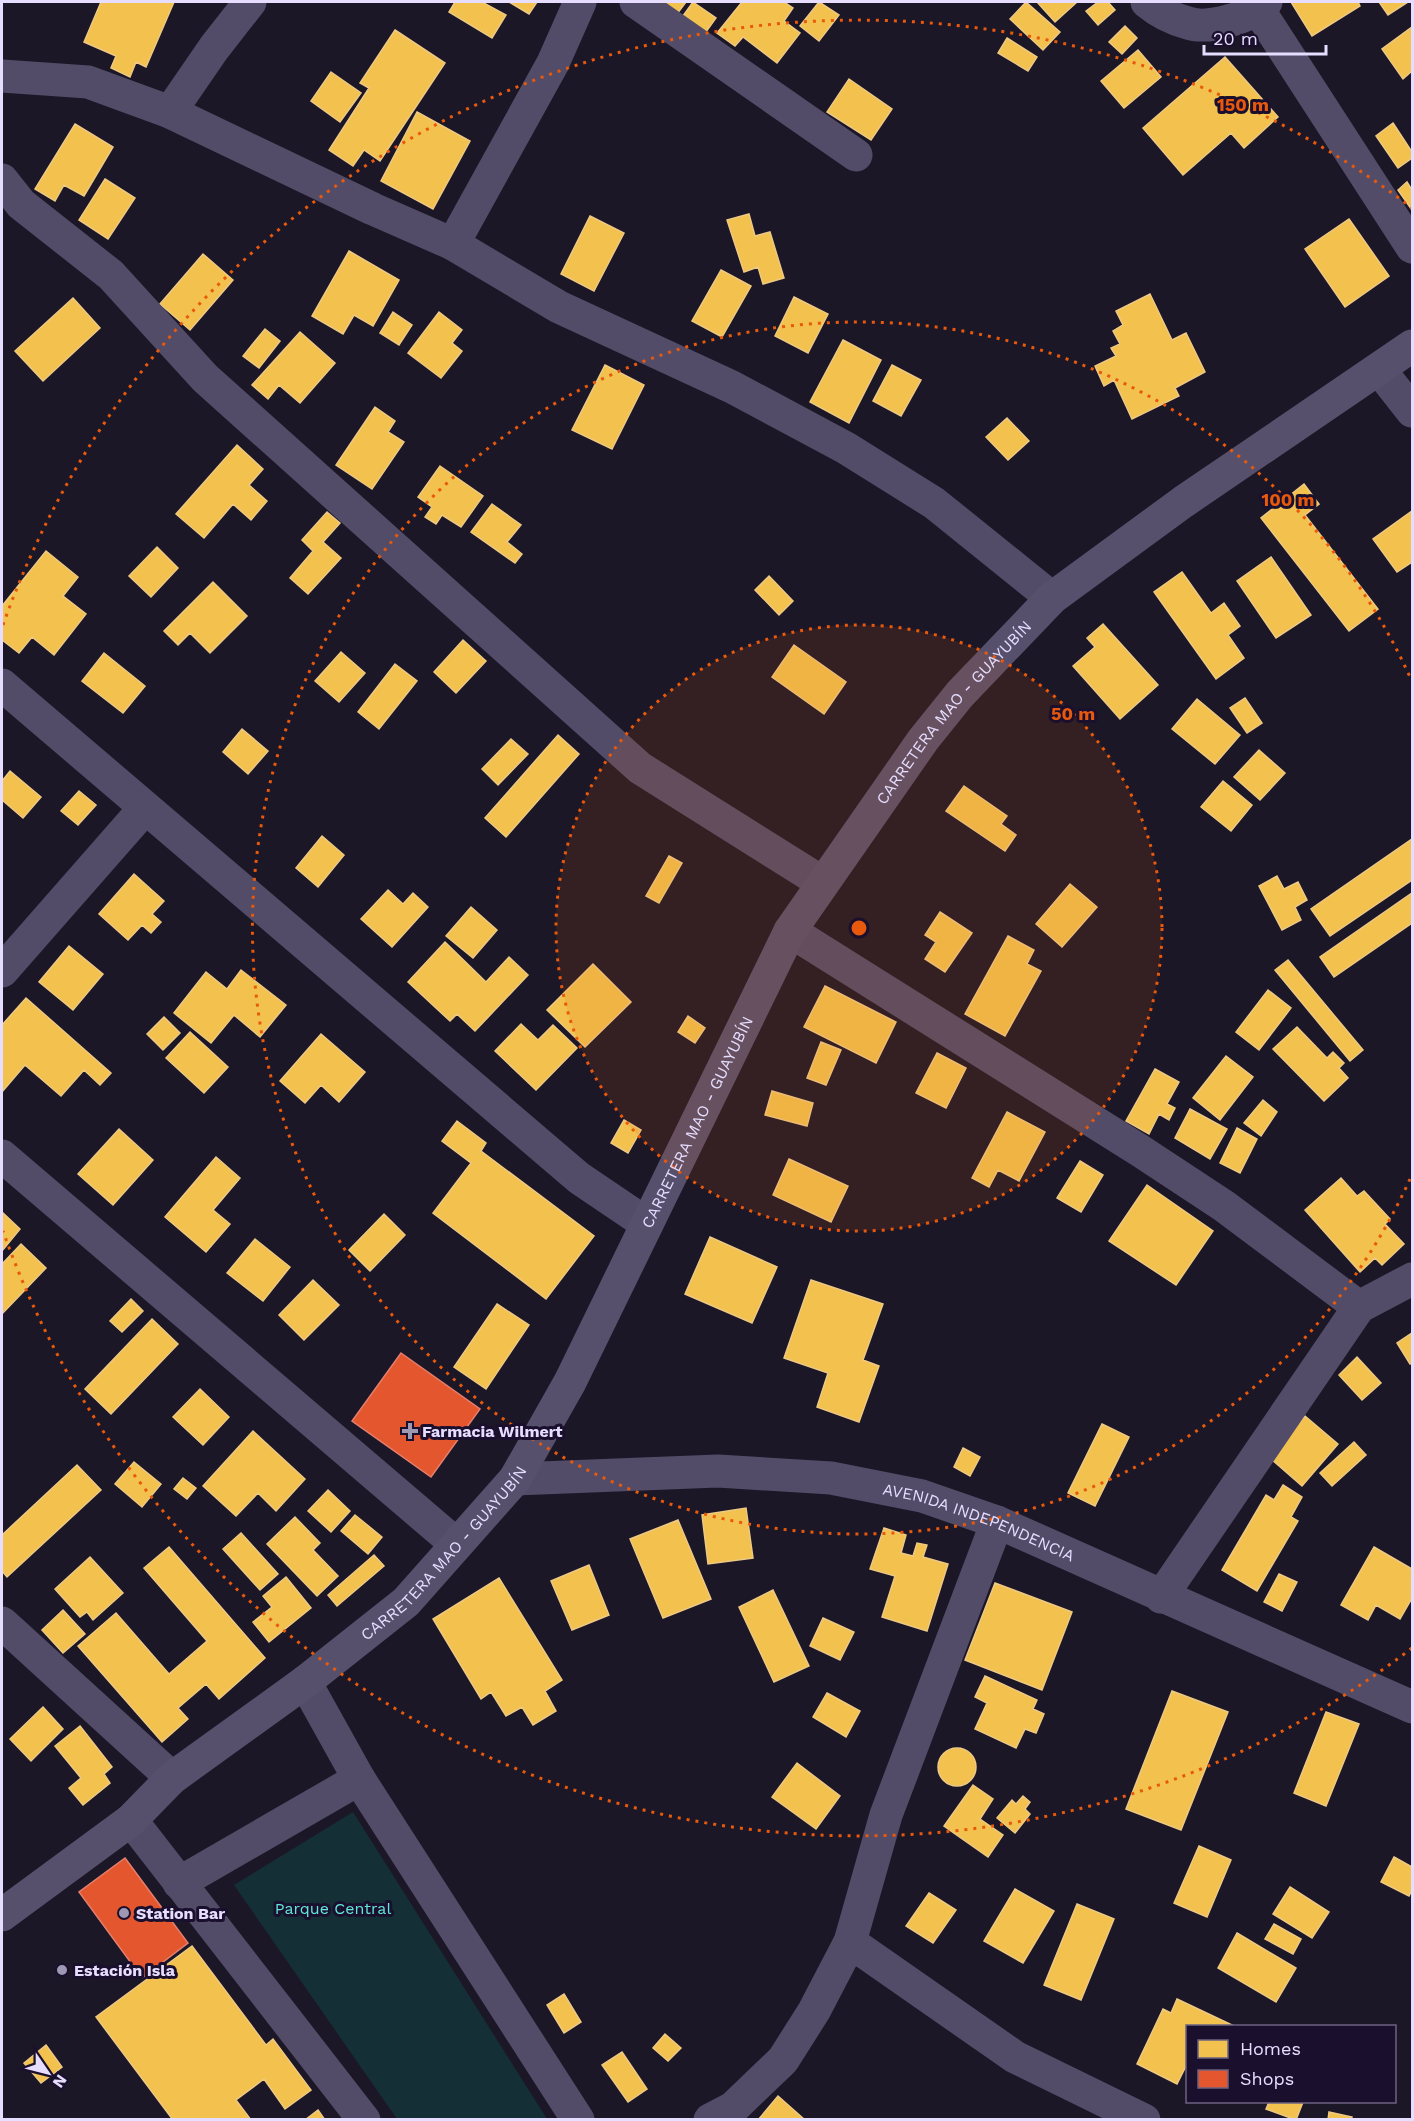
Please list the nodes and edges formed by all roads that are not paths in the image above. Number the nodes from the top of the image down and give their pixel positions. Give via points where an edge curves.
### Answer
1 (250, 2) edge
2 (580, 2) edge
3 (636, 2) edge
4 (1147, 2) edge
5 (1262, 5) edge
6 (2, 76) edge
7 (170, 112) junction
8 (856, 155) dead end
9 (2, 180) edge
10 (453, 244) junction
11 (1413, 247) edge
12 (1413, 346) edge
13 (1379, 369) junction
14 (1413, 411) edge
15 (1052, 598) junction
16 (2, 685) edge
17 (145, 808) junction
18 (822, 882) junction
19 (790, 931) junction
20 (2, 971) edge
21 (2, 1156) edge
22 (647, 1224) junction
23 (1413, 1279) edge
24 (1359, 1307) junction
25 (515, 1479) junction
26 (997, 1522) junction
27 (456, 1544) junction
28 (1161, 1597) junction
29 (2, 1623) edge
30 (305, 1682) junction
31 (1413, 1707) edge
32 (172, 1778) junction
33 (359, 1779) junction
34 (131, 1820) junction
35 (179, 1883) junction
36 (2, 1915) edge
37 (850, 1942) junction
38 (364, 2120) edge
39 (578, 2120) edge
40 (710, 2120) edge
41 (1144, 2120) edge

1 - 7 street
2 - 10 street via 553,63
3 - 8 street
4 - 5 street via 1159,12 1190,24 1224,23
5 - 11 street
6 - 7 street via 88,82
7 - 10 street
9 - 18 street via 21,204 111,275 206,378 640,768
10 - 15 street via 559,307 732,387 846,448 934,503
12 - 13 main road, CARRETERA MAO - GUAYUBÍN
13 - 14 street
13 - 15 main road, CARRETERA MAO - GUAYUBÍN via 1183,502
15 - 18 main road, CARRETERA MAO - GUAYUBÍN via 960,694
16 - 17 street
17 - 20 street
17 - 22 street via 579,1178
18 - 19 main road, CARRETERA MAO - GUAYUBÍN
19 - 22 main road, CARRETERA MAO - GUAYUBÍN
19 - 24 street via 1224,1206
21 - 27 street
22 - 25 main road, CARRETERA MAO - GUAYUBÍN via 570,1382
23 - 24 street
24 - 28 street
25 - 26 street, AVENIDA INDEPENDENCIA via 718,1471 831,1478 922,1496
25 - 27 main road, CARRETERA MAO - GUAYUBÍN
26 - 28 street, AVENIDA INDEPENDENCIA
26 - 37 street via 886,1815
27 - 30 main road, CARRETERA MAO - GUAYUBÍN via 406,1602
28 - 31 street, AVENIDA INDEPENDENCIA
29 - 32 street
30 - 32 main road, CARRETERA MAO - GUAYUBÍN
30 - 33 street
32 - 34 main road, CARRETERA MAO - GUAYUBÍN
33 - 35 street
33 - 39 street
34 - 35 street
34 - 36 main road, CARRETERA MAO - GUAYUBÍN
35 - 38 street
37 - 40 street via 783,2060 733,2108
37 - 41 street via 1015,2057

